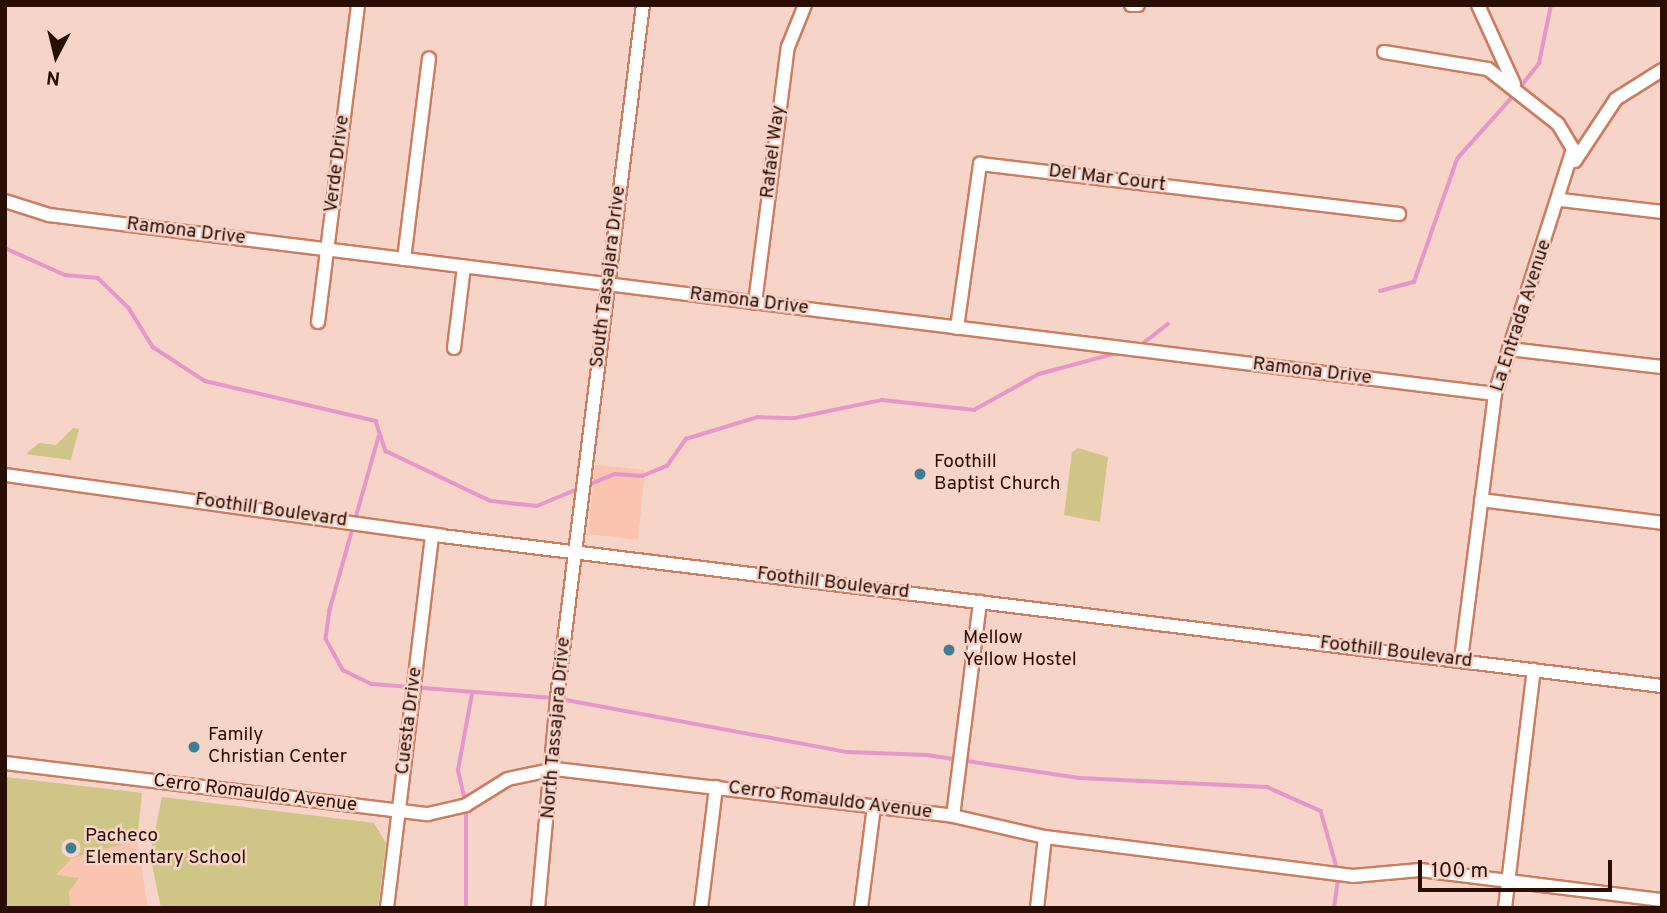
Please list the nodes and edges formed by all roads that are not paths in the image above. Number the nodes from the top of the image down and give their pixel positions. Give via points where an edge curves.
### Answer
1 (358, 5) edge
2 (643, 5) edge
3 (805, 5) edge
4 (1131, 5) edge
5 (1138, 5) edge
6 (1478, 5) edge
7 (1384, 52) dead end
8 (429, 59) dead end
9 (1662, 70) edge
10 (1517, 90) junction
11 (1572, 170) junction
12 (1561, 200) junction
13 (5, 201) edge
14 (1662, 212) edge
15 (1399, 214) dead end
16 (327, 250) junction
17 (404, 259) junction
18 (464, 267) junction
19 (608, 284) junction
20 (755, 303) junction
21 (318, 322) dead end
22 (957, 328) junction
23 (454, 348) dead end
24 (1509, 349) junction
25 (1662, 368) edge
26 (1495, 394) junction
27 (5, 475) edge
28 (1481, 500) junction
29 (1662, 523) edge
30 (432, 535) junction
31 (576, 549) junction
32 (980, 602) junction
33 (1461, 661) junction
34 (1534, 670) junction
35 (1662, 686) edge
36 (5, 763) edge
37 (555, 769) junction
38 (716, 787) junction
39 (874, 806) junction
40 (399, 813) junction
41 (953, 816) junction
42 (1045, 837) junction
43 (1508, 878) junction
44 (1662, 900) edge
45 (387, 908) edge
46 (538, 908) edge
47 (701, 908) edge
48 (862, 908) edge
49 (1037, 908) edge
50 (1505, 908) edge

1 - 16 street, Verde Drive
2 - 19 street, South Tassajara Drive
3 - 20 street, Rafael Way via 788,47
4 - 5 street
6 - 10 street, La Entrada Avenue
7 - 10 street via 1472,63
8 - 17 street
9 - 11 street via 1603,114
10 - 11 street, La Entrada Avenue via 1566,131
11 - 12 street, La Entrada Avenue
12 - 14 street
12 - 24 street, La Entrada Avenue
13 - 16 street, Ramona Drive via 49,215
15 - 22 street, Del Mar Court via 980,164
16 - 17 street, Ramona Drive
16 - 21 street, Verde Drive
17 - 18 street, Ramona Drive
18 - 19 street, Ramona Drive
18 - 23 street
19 - 20 street, Ramona Drive
19 - 31 street, South Tassajara Drive
20 - 22 street, Ramona Drive
22 - 26 street, Ramona Drive
24 - 25 street
24 - 26 street, La Entrada Avenue
26 - 28 street, La Entrada Avenue
27 - 30 street, Foothill Boulevard
28 - 29 street
28 - 33 street, La Entrada Avenue
30 - 31 street, Foothill Boulevard
30 - 40 street, Cuesta Drive
31 - 32 street, Foothill Boulevard
31 - 37 street, North Tassajara Drive via 557,698
32 - 33 street, Foothill Boulevard
32 - 41 street
33 - 34 street, Foothill Boulevard
34 - 35 street, Foothill Boulevard
34 - 43 street
36 - 40 street, Cerro Romauldo Avenue
37 - 38 street, Cerro Romauldo Avenue
37 - 40 street, Cerro Romauldo Avenue via 508,779 466,805
37 - 46 street, North Tassajara Drive
38 - 39 street, Cerro Romauldo Avenue
38 - 47 street
39 - 41 street, Cerro Romauldo Avenue
39 - 48 street
40 - 45 street, Cuesta Drive
41 - 42 street, Cerro Romauldo Avenue
42 - 43 street, Cerro Romauldo Avenue via 1353,876 1420,870
42 - 49 street
43 - 44 street, Cerro Romauldo Avenue
43 - 50 street

